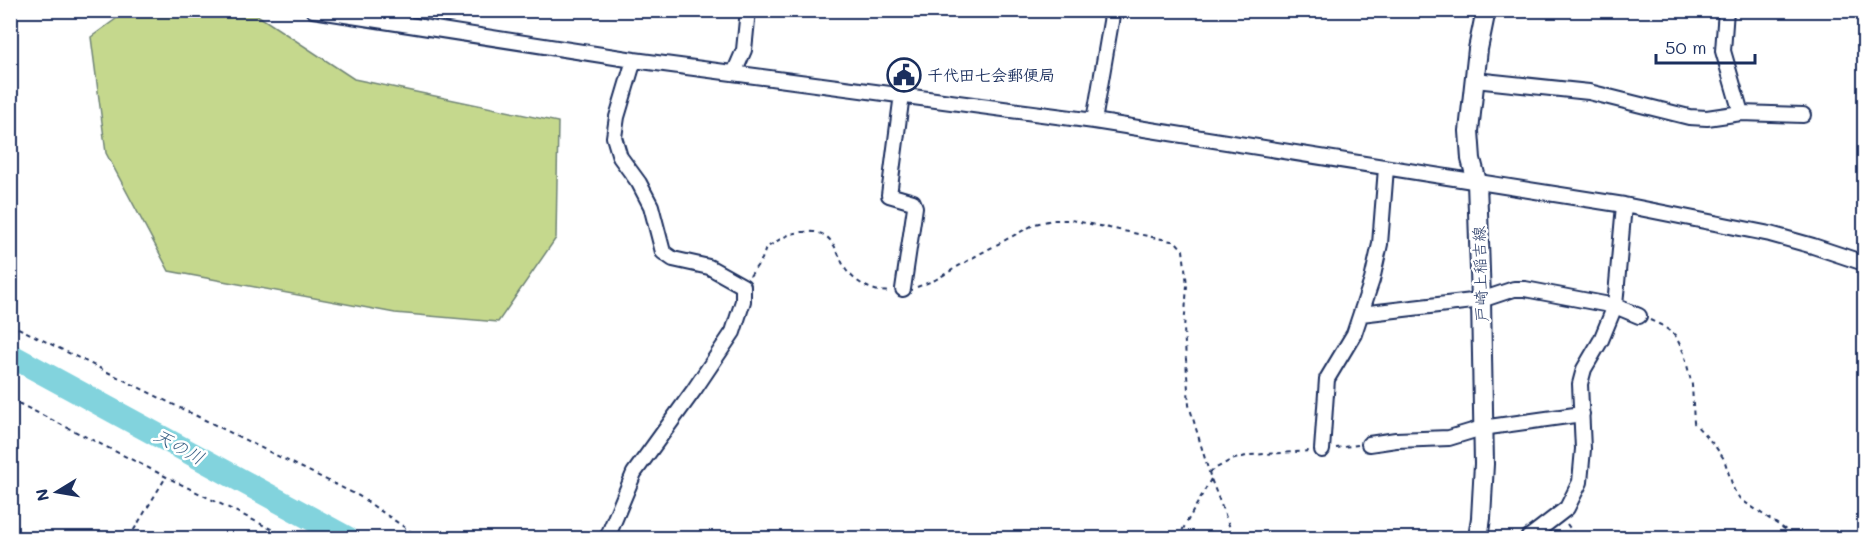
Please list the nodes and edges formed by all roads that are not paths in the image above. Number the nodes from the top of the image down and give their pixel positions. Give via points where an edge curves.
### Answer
1 (313, 10) edge
2 (748, 10) edge
3 (1113, 10) edge
4 (1486, 10) edge
5 (1726, 10) edge
6 (634, 60) junction
7 (734, 74) junction
8 (1474, 80) junction
9 (902, 94) junction
10 (1741, 112) junction
11 (1803, 115) dead end
12 (1094, 121) junction
13 (1386, 168) junction
14 (1477, 182) junction
15 (1624, 205) junction
16 (1864, 263) edge
17 (903, 289) road end
18 (1481, 300) junction
19 (1616, 306) junction
20 (1361, 314) junction
21 (1640, 316) road end
22 (1582, 414) junction
23 (1482, 428) junction
24 (1369, 444) road end
25 (1322, 450) road end
26 (607, 538) edge
27 (1478, 538) edge
28 (1528, 538) edge

1 - 6 street
2 - 7 street via 744,50
3 - 12 street
4 - 8 main road, 戸崎上稲吉線
5 - 10 street via 1723,51
6 - 7 street
6 - 26 street via 614,137 620,157 651,207 663,252 673,259 709,267 743,286 743,302 733,333 634,473
7 - 9 street
8 - 10 street via 1588,92 1689,117
8 - 14 main road, 戸崎上稲吉線 via 1469,131
9 - 12 street
9 - 17 street via 889,195 913,202 915,207
10 - 11 street
12 - 13 street
13 - 14 street
13 - 20 street via 1380,244
14 - 15 street
14 - 18 main road, 戸崎上稲吉線
15 - 16 street via 1770,234
15 - 19 street
18 - 19 street via 1525,289
18 - 20 street
18 - 23 main road, 戸崎上稲吉線
19 - 21 street
19 - 22 street via 1584,369 1580,384
20 - 25 street via 1354,334 1327,379
22 - 23 street
22 - 28 street via 1580,482 1567,508
23 - 24 street via 1442,439
23 - 27 main road, 戸崎上稲吉線 via 1483,496

